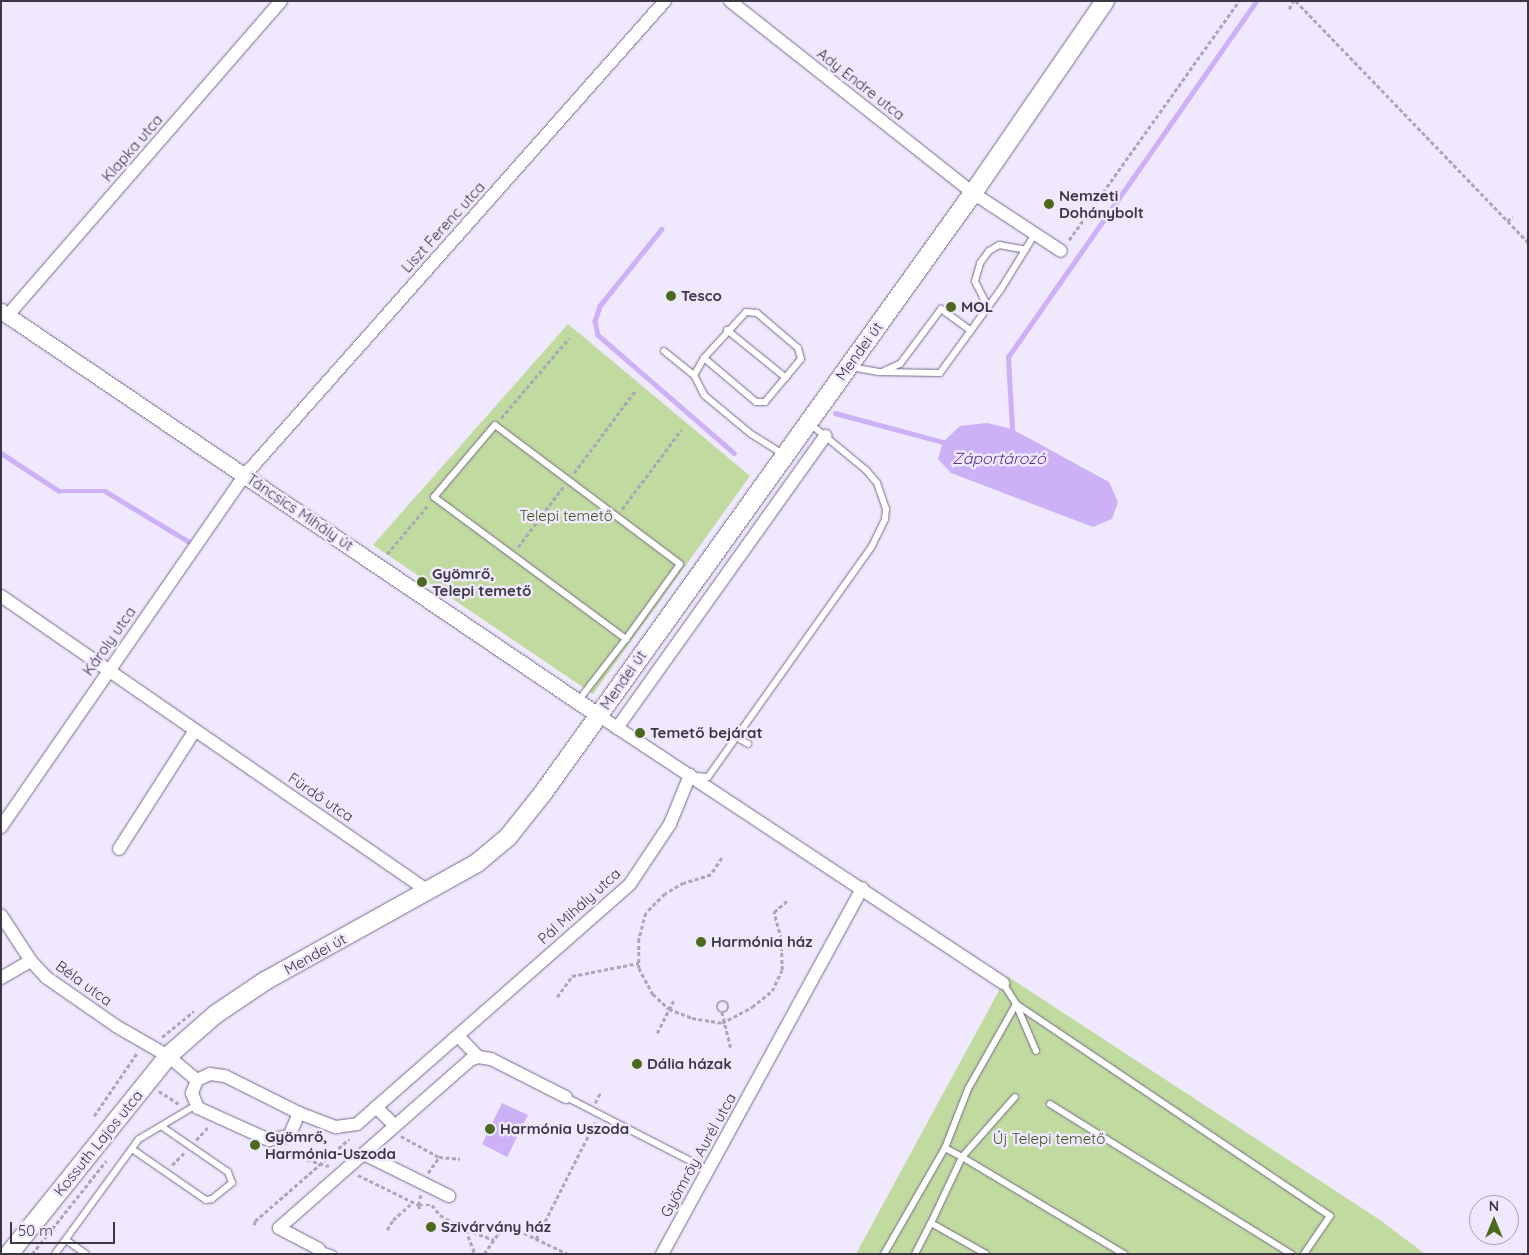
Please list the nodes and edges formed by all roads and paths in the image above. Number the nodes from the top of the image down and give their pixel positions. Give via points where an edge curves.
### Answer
1 (281, 1) edge
2 (665, 1) edge
3 (730, 1) edge
4 (1105, 1) edge
5 (1239, 1) edge
6 (1294, 1) edge
7 (1289, 9) dead end
8 (973, 193) junction
9 (1513, 216) dead end
10 (1507, 221) junction
11 (1035, 234) junction
12 (1528, 242) edge
13 (1026, 250) junction
14 (1061, 251) joint
15 (988, 307) junction
16 (4, 313) edge
17 (727, 330) junction
18 (971, 331) junction
19 (569, 338) dead end
20 (664, 351) dead end
21 (704, 358) junction
22 (847, 366) junction
23 (878, 372) junction
24 (694, 375) junction
25 (786, 378) junction
26 (808, 422) junction
27 (495, 425) junction
28 (681, 430) dead end
29 (825, 436) junction
30 (784, 454) junction
31 (245, 475) junction
32 (434, 497) junction
33 (617, 516) junction
34 (387, 554) dead end
35 (1, 596) edge
36 (626, 639) junction
37 (107, 670) junction
38 (578, 702) junction
39 (598, 716) junction
40 (617, 728) junction
41 (194, 730) junction
42 (736, 737) junction
43 (748, 744) dead end
44 (690, 775) junction
45 (1, 827) edge
46 (119, 849) dead end
47 (722, 858) dead end
48 (862, 888) junction
49 (428, 891) junction
50 (788, 900) dead end
51 (1, 915) edge
52 (31, 960) junction
53 (639, 963) junction
54 (1, 978) edge
55 (1003, 983) joint
56 (557, 997) dead end
57 (673, 1001) dead end
58 (1016, 1004) junction
59 (669, 1009) junction
60 (722, 1012) junction
61 (722, 1023) junction
62 (657, 1032) dead end
63 (458, 1036) junction
64 (141, 1048) dead end
65 (730, 1048) dead end
66 (1036, 1051) dead end
67 (168, 1056) junction
68 (478, 1057) junction
69 (197, 1080) junction
70 (154, 1087) dead end
71 (566, 1097) joint
72 (1015, 1097) dead end
73 (1050, 1104) dead end
74 (180, 1105) dead end
75 (196, 1105) junction
76 (376, 1107) junction
77 (299, 1113) junction
78 (599, 1114) junction
79 (94, 1116) dead end
80 (161, 1126) junction
81 (393, 1128) junction
82 (945, 1148) junction
83 (132, 1149) junction
84 (364, 1154) junction
85 (439, 1156) dead end
86 (962, 1157) junction
87 (319, 1164) dead end
88 (347, 1169) junction
89 (708, 1170) junction
90 (449, 1196) dead end
91 (414, 1202) junction
92 (419, 1205) junction
93 (420, 1210) dead end
94 (931, 1223) junction
95 (254, 1225) dead end
96 (509, 1226) dead end
97 (388, 1230) dead end
98 (466, 1230) junction
99 (524, 1233) dead end
100 (536, 1238) junction
101 (66, 1240) junction
102 (494, 1240) junction
103 (319, 1249) joint
104 (9, 1254) edge
105 (55, 1254) edge
106 (86, 1254) edge
107 (333, 1254) edge
108 (475, 1254) edge
109 (484, 1254) edge
110 (568, 1254) edge
111 (662, 1254) edge
112 (884, 1254) edge
113 (915, 1254) edge
114 (986, 1254) edge
115 (1124, 1254) edge
116 (1291, 1254) edge
117 (1304, 1254) edge

1 - 16 street, Klapka utca
2 - 31 street, Liszt Ferenc utca
3 - 8 street, Ady Endre utca
4 - 8 main road, Mendei út
5 - 14 path
6 - 7 path
6 - 10 path
8 - 11 street
8 - 22 main road, Mendei út
9 - 10 path
10 - 12 path
11 - 13 lane
11 - 14 street
13 - 15 lane
13 - 15 lane via 999,245 989,251 980,264 974,281
15 - 18 lane
16 - 31 street, Táncsics Mihály út
17 - 21 lane
17 - 25 lane
17 - 25 lane via 740,315 757,313 801,353 801,359
18 - 23 lane via 938,375
18 - 23 lane via 940,309 900,364
19 - 27 path
20 - 24 lane
21 - 24 lane
21 - 25 lane via 756,402 765,402
22 - 23 lane
22 - 26 main road, Mendei út
24 - 30 lane via 704,395 750,434
26 - 29 lane
26 - 30 main road, Mendei út
27 - 32 lane
27 - 33 lane
28 - 33 path
29 - 40 street, Mendei út
29 - 42 lane via 877,483 885,502 885,519 872,546
30 - 39 main road, Mendei út
31 - 37 street, Károly utca
31 - 38 street, Táncsics Mihály út
32 - 34 path
32 - 36 lane
33 - 36 lane via 680,564
35 - 37 street, Fürdő utca
36 - 38 lane
37 - 41 street, Fürdő utca
37 - 45 street, Károly utca
38 - 39 street, Táncsics Mihály út
39 - 40 street
39 - 49 main road, Mendei út via 508,837 476,863
40 - 44 street
41 - 46 street
41 - 49 street, Fürdő utca
42 - 43 lane
42 - 44 lane via 708,778
44 - 48 street
44 - 63 street, Pál Mihály utca via 670,824 630,884
47 - 53 path via 711,875 672,890 646,913 639,939
48 - 55 street
48 - 89 street, Gyömrőy Aurél utca
49 - 67 main road, Mendei út via 265,981 216,1014
50 - 61 path via 774,912 781,939 782,970 772,991 752,1007
51 - 52 street, Béla utca
52 - 54 street
52 - 67 street, Béla utca via 47,978
53 - 56 path via 572,976
53 - 59 path via 653,994
55 - 58 lane
57 - 59 path
58 - 66 lane
58 - 82 lane via 968,1089
58 - 117 lane via 1330,1216
59 - 61 path via 692,1018
59 - 62 path
60 - 60 path via 717,1007 723,1001 729,1008
60 - 61 path
61 - 65 path
63 - 68 street
63 - 76 street, Pál Mihály utca
64 - 79 path
67 - 69 street, Béla utca
67 - 104 main road, Kossuth Lajos utca
68 - 71 street via 491,1059
68 - 81 street via 470,1060
69 - 75 street via 192,1093
69 - 77 street via 210,1074 225,1076
70 - 74 path
71 - 78 lane
72 - 86 lane
73 - 116 lane
75 - 77 street via 269,1140 289,1136
75 - 80 lane
76 - 77 street, Pál Mihály utca via 351,1127 336,1127
76 - 81 street
78 - 89 lane
78 - 100 path
80 - 83 lane via 139,1139
80 - 83 lane via 228,1172 232,1182 212,1199 206,1200
81 - 84 street
81 - 85 path
82 - 86 lane
82 - 112 lane
83 - 101 lane
84 - 88 street
84 - 90 street
86 - 94 lane
86 - 115 lane
87 - 95 path
88 - 91 path
88 - 103 street via 280,1228
89 - 111 street, Gyömrőy Aurél utca
91 - 92 path
91 - 97 path via 393,1220
92 - 93 path
92 - 98 path via 432,1205 440,1215
94 - 113 lane
94 - 114 lane
96 - 102 path
98 - 102 path
98 - 108 path
99 - 100 path
100 - 110 path
101 - 105 lane
101 - 106 lane
102 - 109 path
103 - 107 lane

